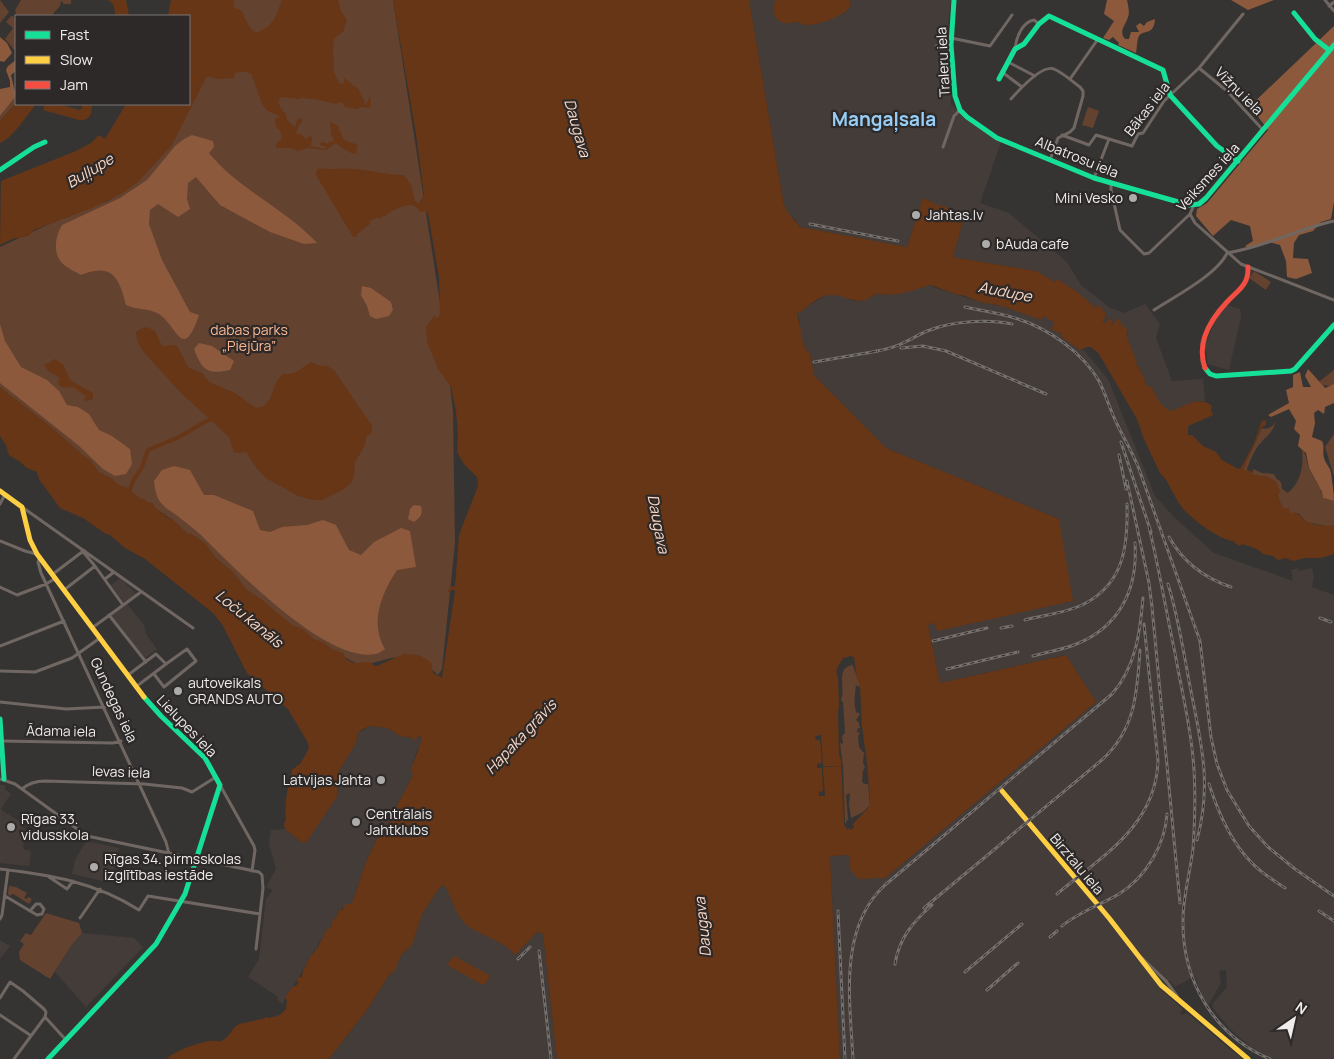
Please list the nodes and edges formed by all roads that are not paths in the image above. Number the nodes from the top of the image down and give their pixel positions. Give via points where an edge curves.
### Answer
1 (954, 0) edge
2 (1325, 0) edge
3 (1334, 2) edge
4 (1329, 6) junction
5 (1294, 12) dead end
6 (1334, 12) edge
7 (1243, 14) dead end
8 (1012, 15) dead end
9 (1039, 24) junction
10 (951, 38) junction
11 (1098, 39) junction
12 (1334, 45) edge
13 (936, 46) dead end
14 (951, 46) junction
15 (1014, 49) junction
16 (1329, 50) junction
17 (1008, 62) junction
18 (1199, 68) junction
19 (1002, 72) junction
20 (1035, 76) junction
21 (999, 79) dead end
22 (1070, 79) junction
23 (1022, 87) junction
24 (1170, 95) junction
25 (1011, 99) dead end
26 (960, 110) junction
27 (1263, 130) junction
28 (1062, 135) junction
29 (1109, 139) junction
30 (45, 142) dead end
31 (943, 147) dead end
32 (1050, 160) junction
33 (1238, 160) junction
34 (0, 170) edge
35 (1094, 178) junction
36 (1111, 184) junction
37 (1194, 204) junction
38 (1190, 214) junction
39 (1334, 221) edge
40 (1227, 253) junction
41 (1248, 267) junction
42 (1334, 300) edge
43 (1154, 310) dead end
44 (1334, 325) edge
45 (3, 493) edge
46 (0, 504) edge
47 (22, 507) junction
48 (0, 540) edge
49 (84, 552) junction
50 (38, 556) junction
51 (95, 566) junction
52 (114, 572) junction
53 (54, 576) junction
54 (105, 579) junction
55 (46, 584) junction
56 (0, 587) edge
57 (64, 590) junction
58 (141, 592) junction
59 (123, 605) junction
60 (110, 615) junction
61 (64, 622) junction
62 (92, 628) junction
63 (192, 628) dead end
64 (100, 638) junction
65 (0, 646) edge
66 (79, 654) junction
67 (146, 662) junction
68 (166, 664) junction
69 (0, 671) edge
70 (154, 674) junction
71 (128, 675) junction
72 (137, 686) junction
73 (0, 702) edge
74 (105, 708) junction
75 (0, 719) edge
76 (1, 741) edge
77 (121, 741) junction
78 (216, 776) junction
79 (2, 779) edge
80 (140, 784) junction
81 (220, 785) junction
82 (22, 789) junction
83 (1002, 791) dead end
84 (169, 854) junction
85 (196, 860) junction
86 (0, 869) edge
87 (8, 870) junction
88 (252, 871) junction
89 (46, 875) junction
90 (73, 881) junction
91 (100, 889) junction
92 (5, 896) junction
93 (181, 901) junction
94 (30, 911) dead end
95 (260, 914) junction
96 (80, 918) dead end
97 (0, 919) edge
98 (256, 949) dead end
99 (0, 998) edge
100 (0, 1014) edge
101 (44, 1017) junction
102 (30, 1035) junction
103 (66, 1040) junction
104 (14, 1059) edge
105 (48, 1059) edge
106 (1248, 1059) edge

1 - 10 street, Traleru iela
2 - 4 street
3 - 4 street
4 - 6 street
5 - 16 street via 1315,39
7 - 18 street, Bākas iela
8 - 10 street via 990,46
9 - 11 street via 1049,16
9 - 15 street via 1030,38
9 - 15 street via 1034,20 1026,23
10 - 14 street, Traleru iela
11 - 22 street
11 - 24 street via 1164,70
12 - 16 street, Veiksmes iela
13 - 14 street
14 - 26 street, Traleru iela via 955,96
15 - 17 street
16 - 27 street, Veiksmes iela
17 - 19 street
17 - 20 street
18 - 24 street, Bākas iela
18 - 27 street, Vižņu iela via 1227,91
19 - 21 street
19 - 23 street
20 - 22 street via 1046,68 1053,68
20 - 23 street
22 - 28 street via 1083,91 1074,128
23 - 25 street
24 - 29 street, Bākas iela via 1132,146
24 - 33 street via 1217,146
26 - 31 street, Traleru iela via 954,116
26 - 32 street, Albatrosu iela via 997,138
27 - 33 street, Veiksmes iela
28 - 29 street via 1089,146 1096,135
28 - 32 street
29 - 35 street, Bākas iela
30 - 34 street
32 - 35 street, Albatrosu iela
33 - 37 street, Veiksmes iela via 1203,202
35 - 36 street, Albatrosu iela
36 - 37 street, Albatrosu iela
36 - 38 street, Veiksmes iela via 1120,230 1144,254 1149,253
37 - 38 street, Veiksmes iela
38 - 40 street via 1195,223
39 - 40 street via 1254,248
40 - 41 street
40 - 43 street via 1220,264 1200,281
41 - 42 street
41 - 44 street via 1244,285 1206,328 1203,359 1204,368 1211,375 1291,371
45 - 46 street
45 - 47 street
47 - 49 street
47 - 50 street, Lielupes iela via 30,540
48 - 50 street
49 - 51 street
49 - 52 street
49 - 53 street
50 - 53 street, Lielupes iela
50 - 55 street, Gundegas iela via 38,566
51 - 54 street
51 - 57 street
52 - 54 street
52 - 58 street
53 - 55 street
53 - 57 street, Lielupes iela
54 - 59 street
55 - 56 street via 17,595
55 - 61 street, Gundegas iela
57 - 62 street, Lielupes iela
58 - 59 street
58 - 63 street
59 - 60 street
60 - 62 street
60 - 67 street
61 - 65 street
61 - 66 street, Gundegas iela
62 - 64 street, Lielupes iela
64 - 66 street
64 - 71 street, Lielupes iela
66 - 69 street via 35,672
66 - 74 street, Gundegas iela
67 - 68 street via 158,654
67 - 71 street
68 - 70 street
68 - 70 street via 187,649 196,661 164,687
70 - 72 street
71 - 72 street, Lielupes iela
72 - 78 street, Lielupes iela via 162,719 202,755
73 - 74 street via 66,710
74 - 77 street, Gundegas iela
75 - 76 street
76 - 77 street, Ādama iela
76 - 79 street
77 - 80 street, Gundegas iela
78 - 80 street, Ievas iela via 192,792
78 - 81 street, Lielupes iela
79 - 82 street
80 - 82 street, Ievas iela via 39,781
80 - 84 street, Gundegas iela
81 - 85 street
81 - 88 street via 254,846
82 - 84 street via 87,836
83 - 106 street, Birztalu iela via 1161,985
84 - 85 street
85 - 88 street
85 - 93 street
86 - 87 street
87 - 89 street
87 - 92 street
88 - 95 street via 260,872 263,878
89 - 90 street
89 - 90 street via 68,890
90 - 91 street
91 - 93 street via 139,910 148,896
91 - 96 street
92 - 94 street
92 - 97 street
93 - 95 street
93 - 103 street via 154,948
95 - 98 street
99 - 101 street via 10,982 44,1009
100 - 102 street
101 - 102 street
101 - 103 street
102 - 104 street
103 - 105 street

